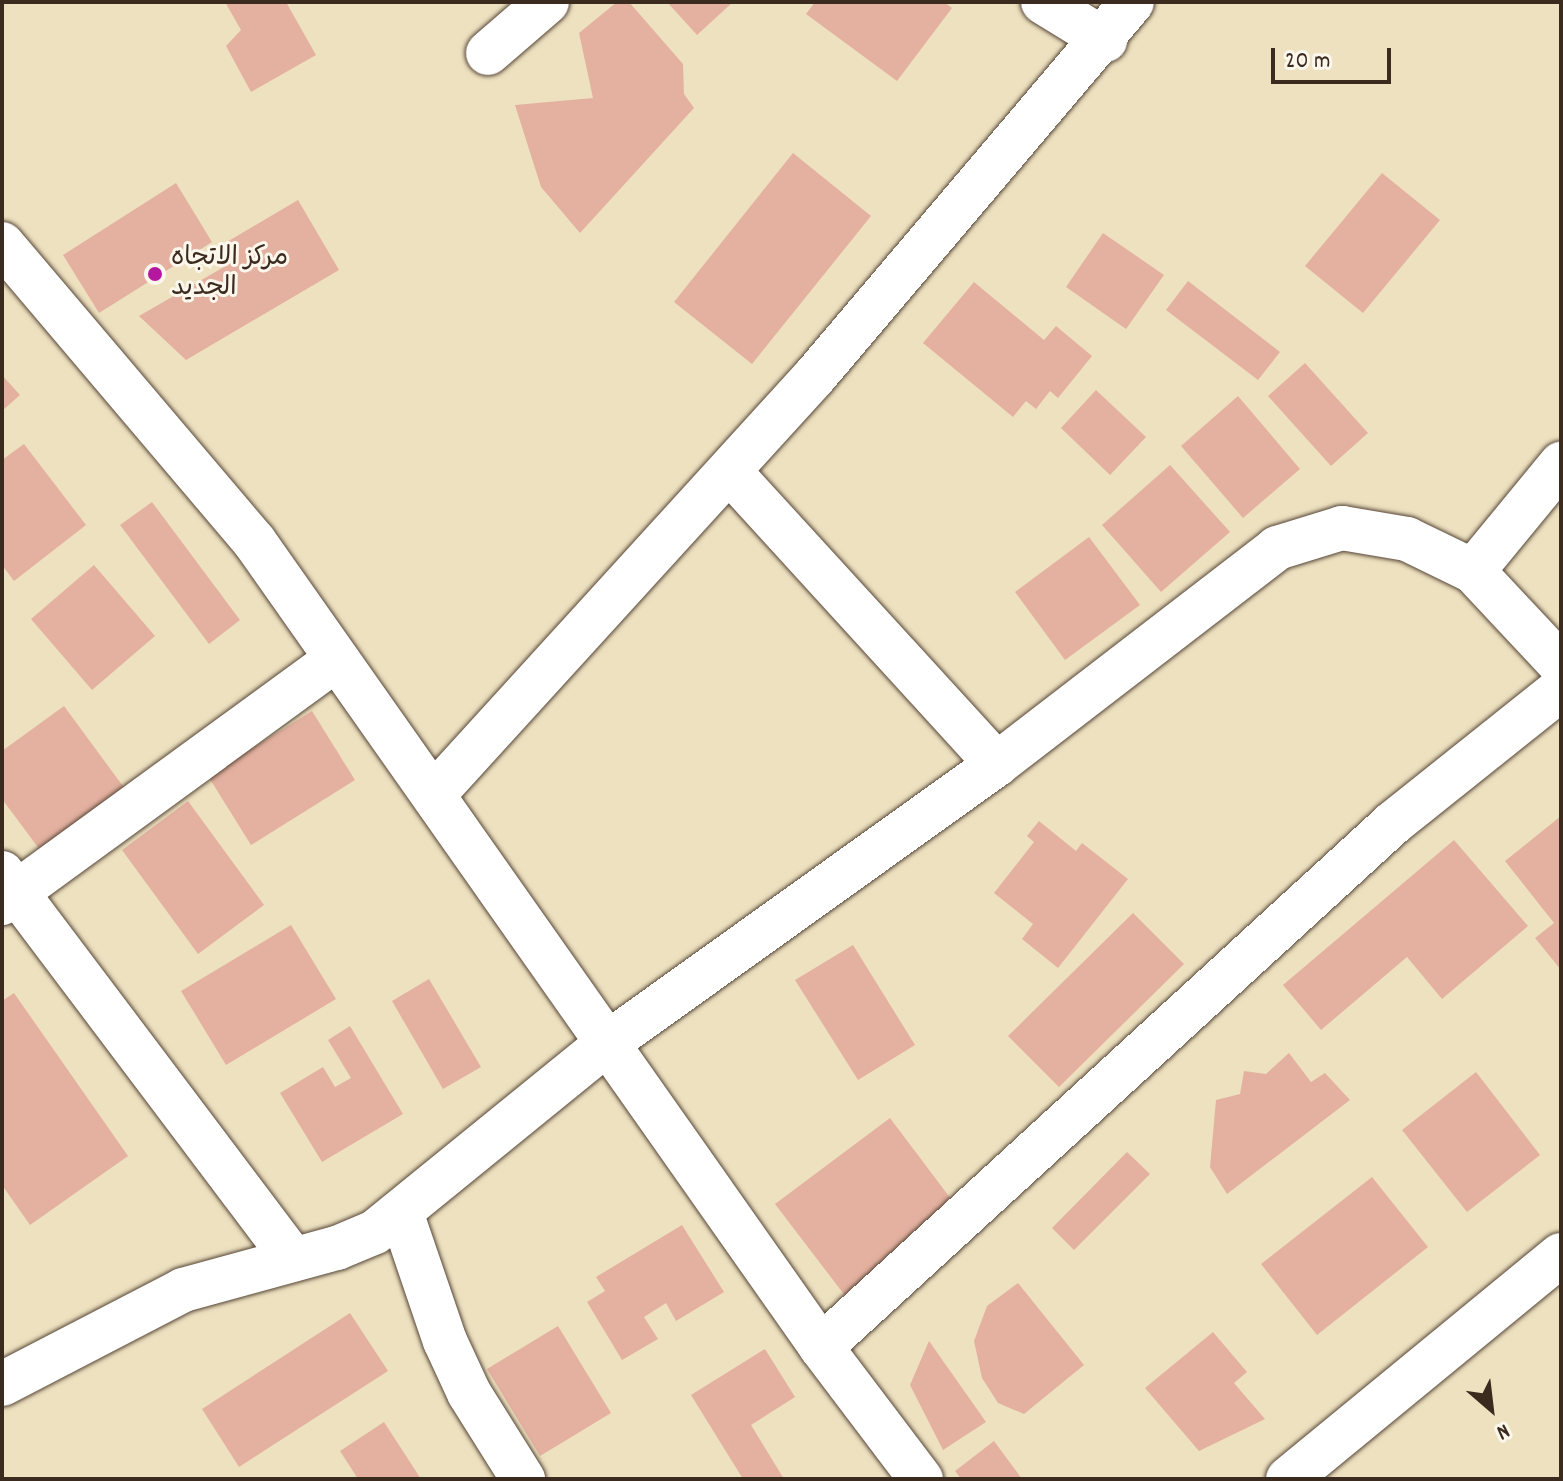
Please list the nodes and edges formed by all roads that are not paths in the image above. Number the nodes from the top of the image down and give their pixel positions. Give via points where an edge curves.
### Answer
1 (547, 2) edge
2 (1043, 2) edge
3 (1132, 2) edge
4 (1105, 40) junction
5 (488, 53) dead end
6 (2, 244) edge
7 (1561, 464) edge
8 (730, 472) junction
9 (1473, 571) junction
10 (337, 659) junction
11 (1561, 665) edge
12 (1561, 689) edge
13 (997, 764) junction
14 (435, 793) junction
15 (7, 888) edge
16 (609, 1042) junction
17 (402, 1215) junction
18 (1561, 1255) edge
19 (292, 1258) junction
20 (821, 1347) junction
21 (2, 1384) edge
22 (1305, 1474) edge
23 (523, 1479) edge
24 (921, 1479) edge

1 - 5 street
2 - 4 street
3 - 4 street
4 - 8 street
6 - 10 street via 254,541
7 - 9 street
8 - 13 street
8 - 14 street
9 - 11 street
9 - 13 street via 1407,539 1342,528 1277,548
10 - 14 street
10 - 15 street
12 - 20 street via 1393,823
13 - 16 street
14 - 16 street
15 - 19 street
16 - 17 street
16 - 20 street
17 - 19 street via 337,1248
17 - 23 street via 451,1354 494,1438
18 - 22 street
19 - 21 street via 183,1290
20 - 24 street

